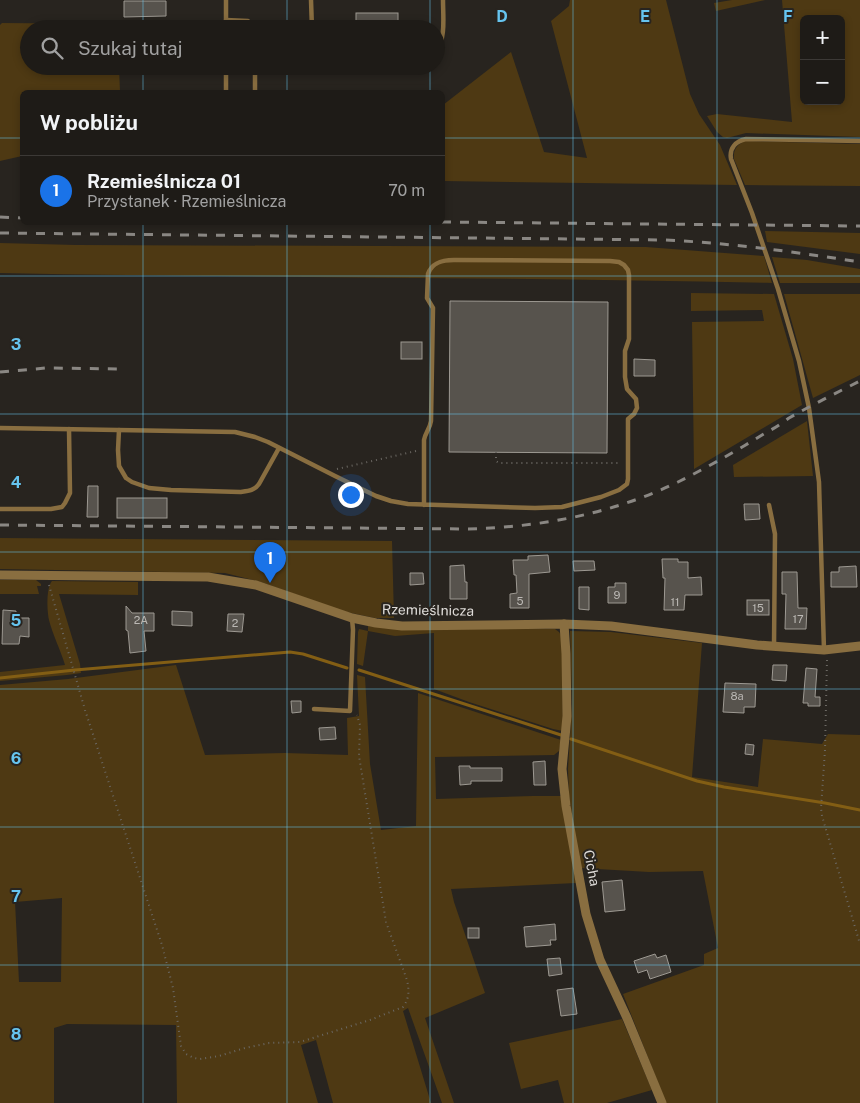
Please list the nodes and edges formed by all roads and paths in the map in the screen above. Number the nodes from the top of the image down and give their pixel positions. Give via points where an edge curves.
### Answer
1 (226, 0) edge
2 (311, 0) edge
3 (443, 0) edge
4 (226, 20) edge
5 (312, 20) edge
6 (444, 20) edge
7 (226, 75) edge
8 (255, 75) edge
9 (226, 90) edge
10 (255, 90) edge
11 (860, 141) edge
12 (0, 428) edge
13 (69, 429) junction
14 (119, 430) junction
15 (279, 448) junction
16 (424, 449) junction
17 (496, 452) dead end
18 (628, 463) junction
19 (325, 472) junction
20 (424, 504) junction
21 (769, 505) dead end
22 (0, 509) edge
23 (0, 575) edge
24 (47, 576) junction
25 (352, 618) junction
26 (564, 624) junction
27 (774, 646) junction
28 (860, 646) edge
29 (826, 650) junction
30 (350, 705) junction
31 (314, 709) dead end
32 (860, 944) edge
33 (662, 1103) edge

1 - 4 lane
2 - 5 lane
3 - 6 lane
7 - 9 lane
8 - 10 lane
11 - 29 lane via 746,139 736,143 730,152 778,289 809,408 819,482
12 - 13 lane
13 - 14 lane
13 - 22 lane via 70,492 66,503 51,509
14 - 15 lane via 235,432
14 - 15 lane via 119,466 126,478 149,488 250,491 259,484
15 - 19 lane
16 - 18 lane via 425,435 432,421 433,308 427,298 428,274 432,266 445,260 610,261 624,265 630,275 630,340 625,351 624,377 627,389 636,399 636,408 628,420
16 - 19 path
16 - 20 lane
17 - 18 path via 499,463
18 - 20 lane via 628,479 624,488 562,507
19 - 20 lane via 391,501
21 - 27 lane via 775,534
23 - 24 street, Rzemieślnicza
24 - 25 street, Rzemieślnicza via 208,577 256,585
24 - 30 path via 76,678 162,945 173,988 181,1046 194,1058 219,1056 269,1043 300,1042 370,1020 407,1002 407,980 386,922 382,901 359,756 359,718
25 - 26 street, Rzemieślnicza via 402,626
25 - 30 lane
26 - 27 street, Rzemieślnicza via 611,626
26 - 33 street, Cicha via 568,716 562,769 586,914 600,960
27 - 29 street, Rzemieślnicza
28 - 29 street, Rzemieślnicza
29 - 32 path via 826,750 821,808
30 - 31 lane via 350,711

